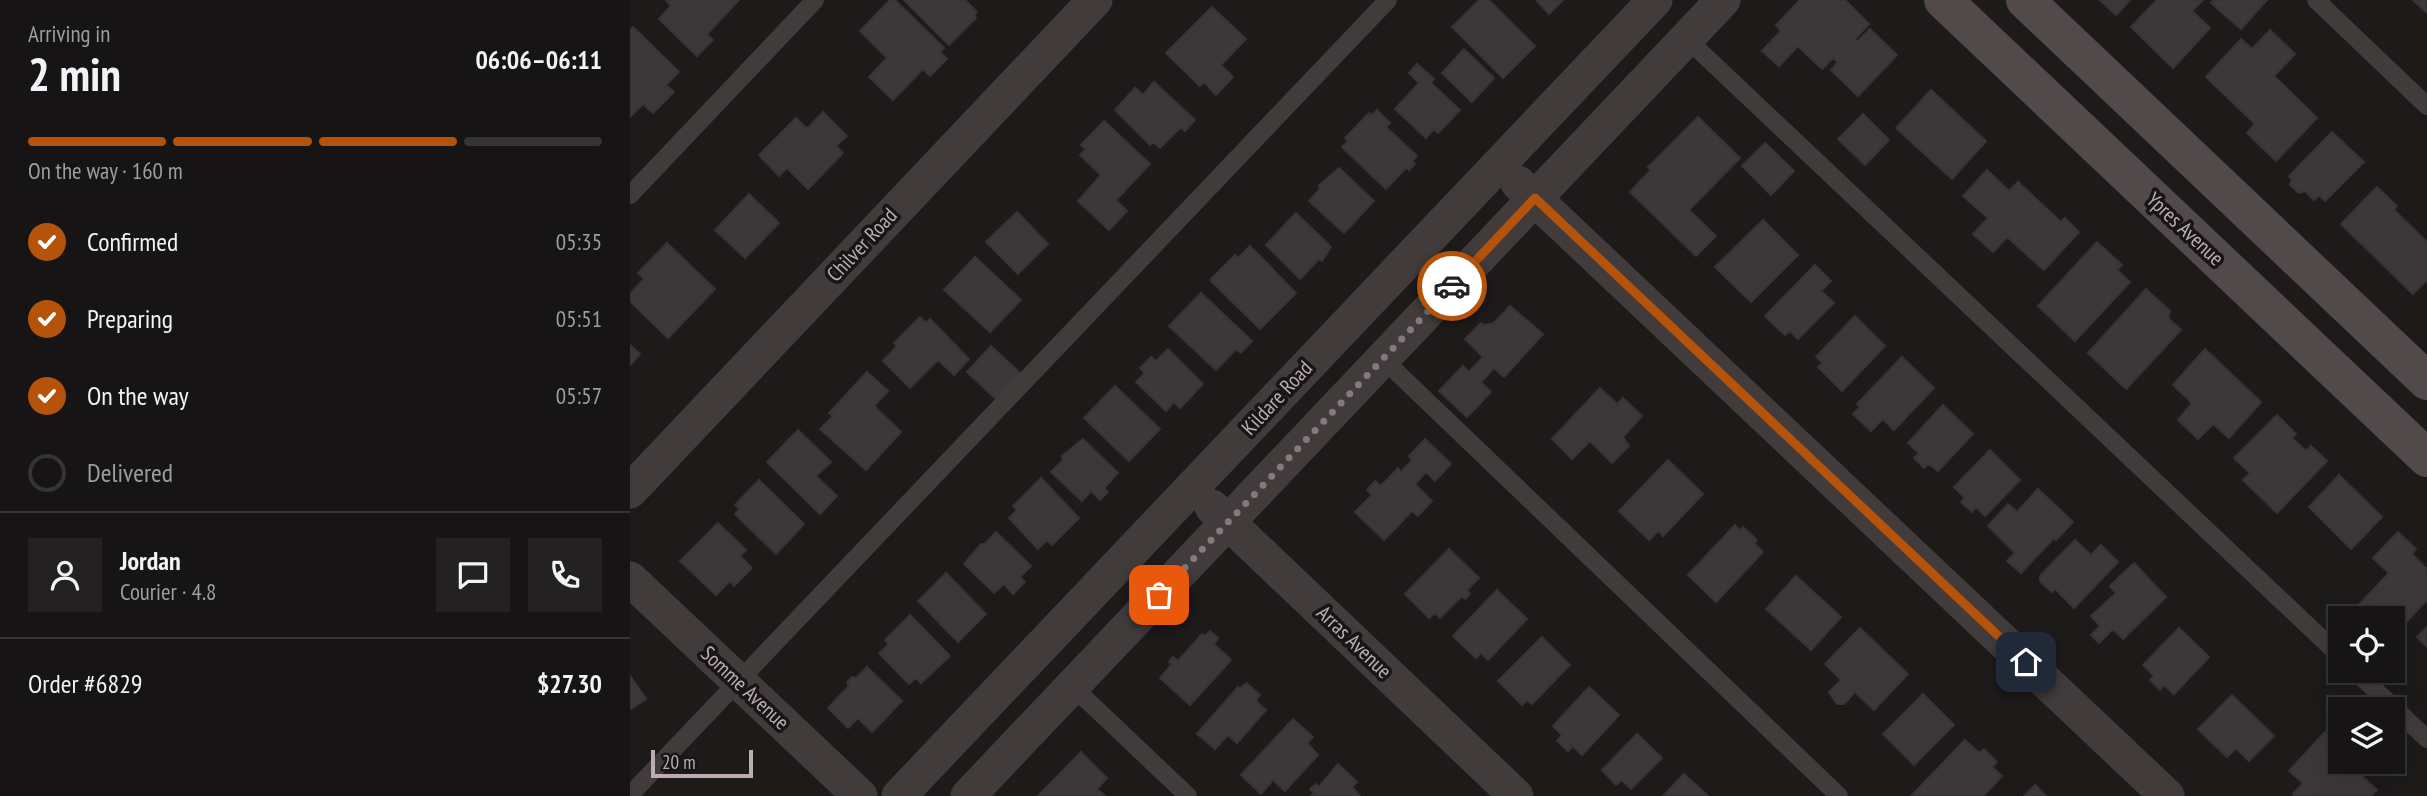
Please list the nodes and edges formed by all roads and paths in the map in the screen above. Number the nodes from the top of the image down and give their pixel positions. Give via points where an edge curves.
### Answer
1 (815, 0) edge
2 (1095, 0) edge
3 (1388, 0) edge
4 (1655, 0) edge
5 (1723, 0) edge
6 (1943, 0) edge
7 (2025, 0) edge
8 (2316, 0) edge
9 (1686, 38) junction
10 (2427, 106) edge
11 (1499, 164) junction
12 (630, 195) edge
13 (1535, 198) junction
14 (1383, 359) junction
15 (2427, 381) edge
16 (2427, 458) edge
17 (1192, 487) junction
18 (630, 491) edge
19 (1228, 522) junction
20 (630, 579) edge
21 (2328, 645) edge
22 (738, 681) junction
23 (2368, 683) edge
24 (1072, 687) junction
25 (2427, 739) edge
26 (630, 795) edge
27 (860, 796) edge
28 (899, 796) edge
29 (968, 796) edge
30 (1188, 796) edge
31 (1517, 796) edge
32 (1839, 796) edge
33 (2167, 796) edge

1 - 12 lane
2 - 18 street, Chilver Road
3 - 22 lane
4 - 11 street, Kildare Road
5 - 9 street
6 - 16 main road, Ypres Avenue
7 - 15 main road
8 - 10 lane
9 - 13 street
9 - 21 lane
11 - 13 street
11 - 17 street, Kildare Road
13 - 14 street
13 - 33 street
14 - 19 street
14 - 32 lane
17 - 19 street, Arras Avenue
17 - 28 street, Kildare Road
19 - 24 street
19 - 31 street, Arras Avenue
20 - 22 street, Somme Avenue
22 - 26 lane
22 - 27 street, Somme Avenue
23 - 25 lane
24 - 29 street
24 - 30 lane

